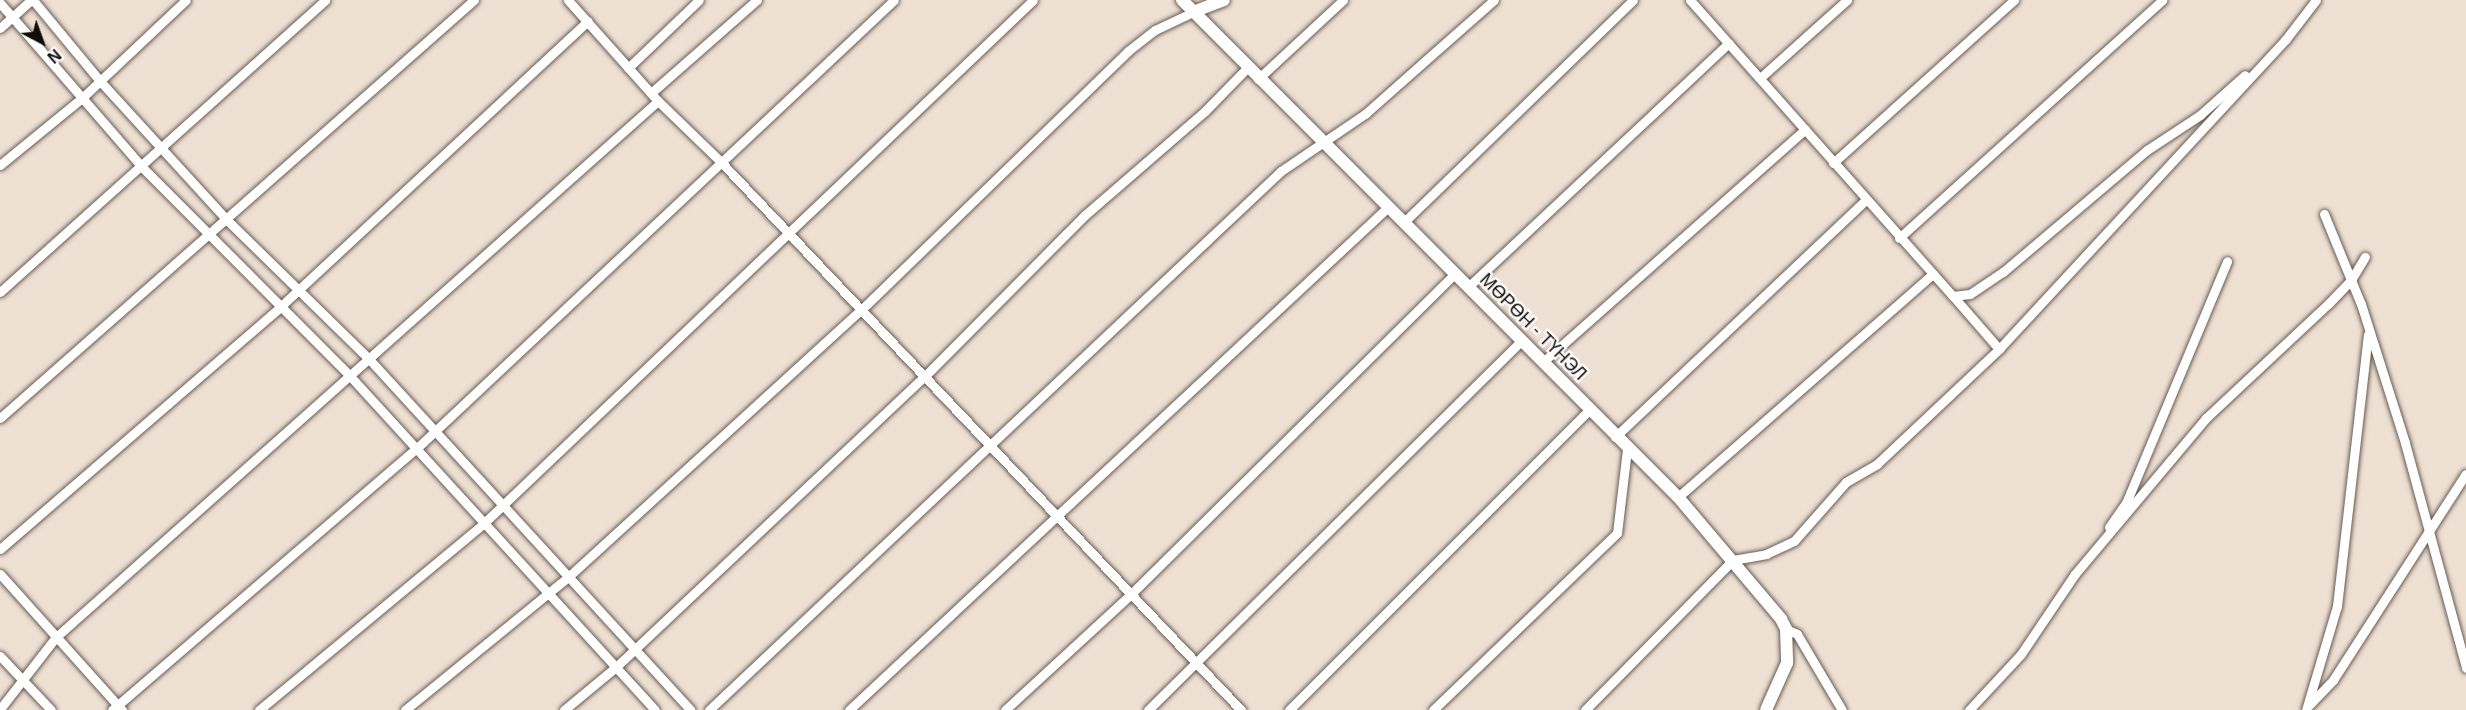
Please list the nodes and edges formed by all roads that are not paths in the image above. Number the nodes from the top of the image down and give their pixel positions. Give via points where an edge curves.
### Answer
1 (32, 0) edge
2 (186, 0) edge
3 (324, 0) edge
4 (474, 0) edge
5 (568, 0) edge
6 (699, 0) edge
7 (757, 0) edge
8 (894, 0) edge
9 (1033, 0) edge
10 (1182, 0) edge
11 (1224, 0) edge
12 (1343, 0) edge
13 (1494, 0) edge
14 (1633, 0) edge
15 (1690, 0) edge
16 (1847, 0) edge
17 (2014, 0) edge
18 (2162, 0) edge
19 (2316, 0) edge
20 (0, 3) edge
21 (1193, 12) junction
22 (13, 17) junction
23 (588, 21) junction
24 (0, 28) edge
25 (2286, 39) junction
26 (1729, 43) junction
27 (628, 68) junction
28 (1248, 68) junction
29 (1761, 78) junction
30 (1258, 79) junction
31 (100, 81) junction
32 (83, 97) junction
33 (655, 97) junction
34 (1805, 129) junction
35 (1323, 143) junction
36 (162, 147) junction
37 (720, 161) junction
38 (1833, 163) junction
39 (0, 165) edge
40 (142, 167) junction
41 (1866, 200) junction
42 (1388, 208) junction
43 (2324, 214) dead end
44 (228, 221) junction
45 (1403, 223) junction
46 (787, 232) junction
47 (211, 235) junction
48 (1899, 238) junction
49 (2365, 257) dead end
50 (2227, 261) dead end
51 (1455, 273) junction
52 (1933, 274) junction
53 (2351, 280) junction
54 (1468, 287) junction
55 (297, 288) junction
56 (0, 292) edge
57 (1953, 296) junction
58 (280, 307) junction
59 (862, 309) junction
60 (2369, 331) junction
61 (1522, 339) junction
62 (1999, 349) junction
63 (369, 359) junction
64 (1544, 361) junction
65 (350, 376) junction
66 (924, 376) junction
67 (1590, 409) junction
68 (0, 418) edge
69 (436, 431) junction
70 (1615, 437) junction
71 (989, 445) junction
72 (417, 448) junction
73 (1627, 449) junction
74 (2466, 474) edge
75 (1678, 497) junction
76 (501, 503) junction
77 (1056, 516) junction
78 (484, 523) junction
79 (2427, 536) junction
80 (0, 549) edge
81 (2089, 558) junction
82 (1733, 560) junction
83 (0, 574) edge
84 (567, 578) junction
85 (550, 592) junction
86 (1130, 595) junction
87 (1786, 629) junction
88 (55, 638) junction
89 (635, 648) junction
90 (0, 656) edge
91 (1197, 664) junction
92 (617, 666) junction
93 (2466, 668) edge
94 (23, 681) junction
95 (116, 708) edge
96 (0, 709) edge
97 (2305, 709) edge
98 (51, 710) edge
99 (260, 710) edge
100 (405, 710) edge
101 (564, 710) edge
102 (655, 710) edge
103 (691, 710) edge
104 (709, 710) edge
105 (849, 710) edge
106 (1005, 710) edge
107 (1148, 710) edge
108 (1241, 710) edge
109 (1289, 710) edge
110 (1432, 710) edge
111 (1585, 710) edge
112 (1766, 710) edge
113 (1842, 710) edge
114 (1969, 710) edge

1 - 22 street
1 - 31 street
2 - 31 street
3 - 36 street
4 - 44 street
5 - 23 street
6 - 27 street
7 - 33 street
8 - 37 street
9 - 46 street
10 - 21 street, МӨРӨН - ТҮНЭЛ
11 - 21 street
12 - 30 street
13 - 35 street via 1365,114
14 - 45 street
15 - 26 street
16 - 29 street
17 - 38 street
18 - 48 street
19 - 25 street
20 - 22 street
21 - 28 street, МӨРӨН - ТҮНЭЛ
21 - 59 street via 1155,30 1128,51
22 - 24 street
22 - 32 street
23 - 27 street
23 - 55 street
25 - 57 street via 2200,115 2147,150 2003,272 1970,294
25 - 62 street
26 - 29 street
26 - 54 street
27 - 33 street
28 - 30 street, МӨРӨН - ТҮНЭЛ
28 - 66 street via 1206,111 1085,215
29 - 34 street
30 - 35 street, МӨРӨН - ТҮНЭЛ
31 - 32 street
31 - 36 street
32 - 39 street
32 - 40 street
33 - 37 street
33 - 63 street
34 - 38 street
34 - 64 street
35 - 42 street, МӨРӨН - ТҮНЭЛ
35 - 71 street via 1281,171
36 - 40 street
36 - 44 street
37 - 46 street
37 - 69 street
38 - 41 street
40 - 47 street
40 - 56 street
41 - 48 street
41 - 70 street
42 - 45 street, МӨРӨН - ТҮНЭЛ
42 - 77 street
43 - 53 street
44 - 47 street
44 - 55 street
45 - 51 street, МӨРӨН - ТҮНЭЛ
46 - 59 street
46 - 76 street
47 - 58 street
47 - 68 street
48 - 52 street
49 - 53 street
50 - 81 street via 2126,503
51 - 54 street, МӨРӨН - ТҮНЭЛ
51 - 86 street
52 - 57 street
52 - 75 street
53 - 60 street
53 - 81 street via 2206,418
54 - 61 street, МӨРӨН - ТҮНЭЛ
55 - 58 street
55 - 63 street
57 - 62 street
58 - 65 street
58 - 80 street
59 - 66 street
59 - 84 street
60 - 79 street via 2417,484
60 - 97 street via 2337,606
61 - 64 street, МӨРӨН - ТҮНЭЛ
61 - 91 street
62 - 82 street via 1877,464 1846,482 1794,541 1766,554
63 - 65 street
63 - 69 street
64 - 67 street, МӨРӨН - ТҮНЭЛ
65 - 72 street
65 - 88 street
66 - 71 street
66 - 89 street
67 - 70 street, МӨРӨН - ТҮНЭЛ
67 - 109 street
69 - 72 street
69 - 76 street
70 - 73 street, МӨРӨН - ТҮНЭЛ
71 - 77 street
71 - 104 street
72 - 78 street
72 - 95 street
73 - 75 street, МӨРӨН - ТҮНЭЛ
73 - 110 street via 1617,533
74 - 79 street
75 - 82 street, МӨРӨН - ТҮНЭЛ
76 - 78 street
76 - 84 street
77 - 86 street
77 - 105 street
78 - 85 street
78 - 99 street
79 - 93 street
79 - 97 street via 2333,680
81 - 114 street via 2021,654
82 - 87 street, МӨРӨН - ТҮНЭЛ
82 - 111 street
83 - 88 street
84 - 85 street
84 - 89 street
85 - 92 street
85 - 100 street
86 - 91 street
86 - 106 street
87 - 112 street via 1787,663
87 - 113 street via 1797,634
88 - 94 street
88 - 95 street
89 - 92 street
89 - 103 street
90 - 94 street
91 - 107 street
91 - 108 street
92 - 101 street
92 - 102 street
94 - 96 street
94 - 98 street

